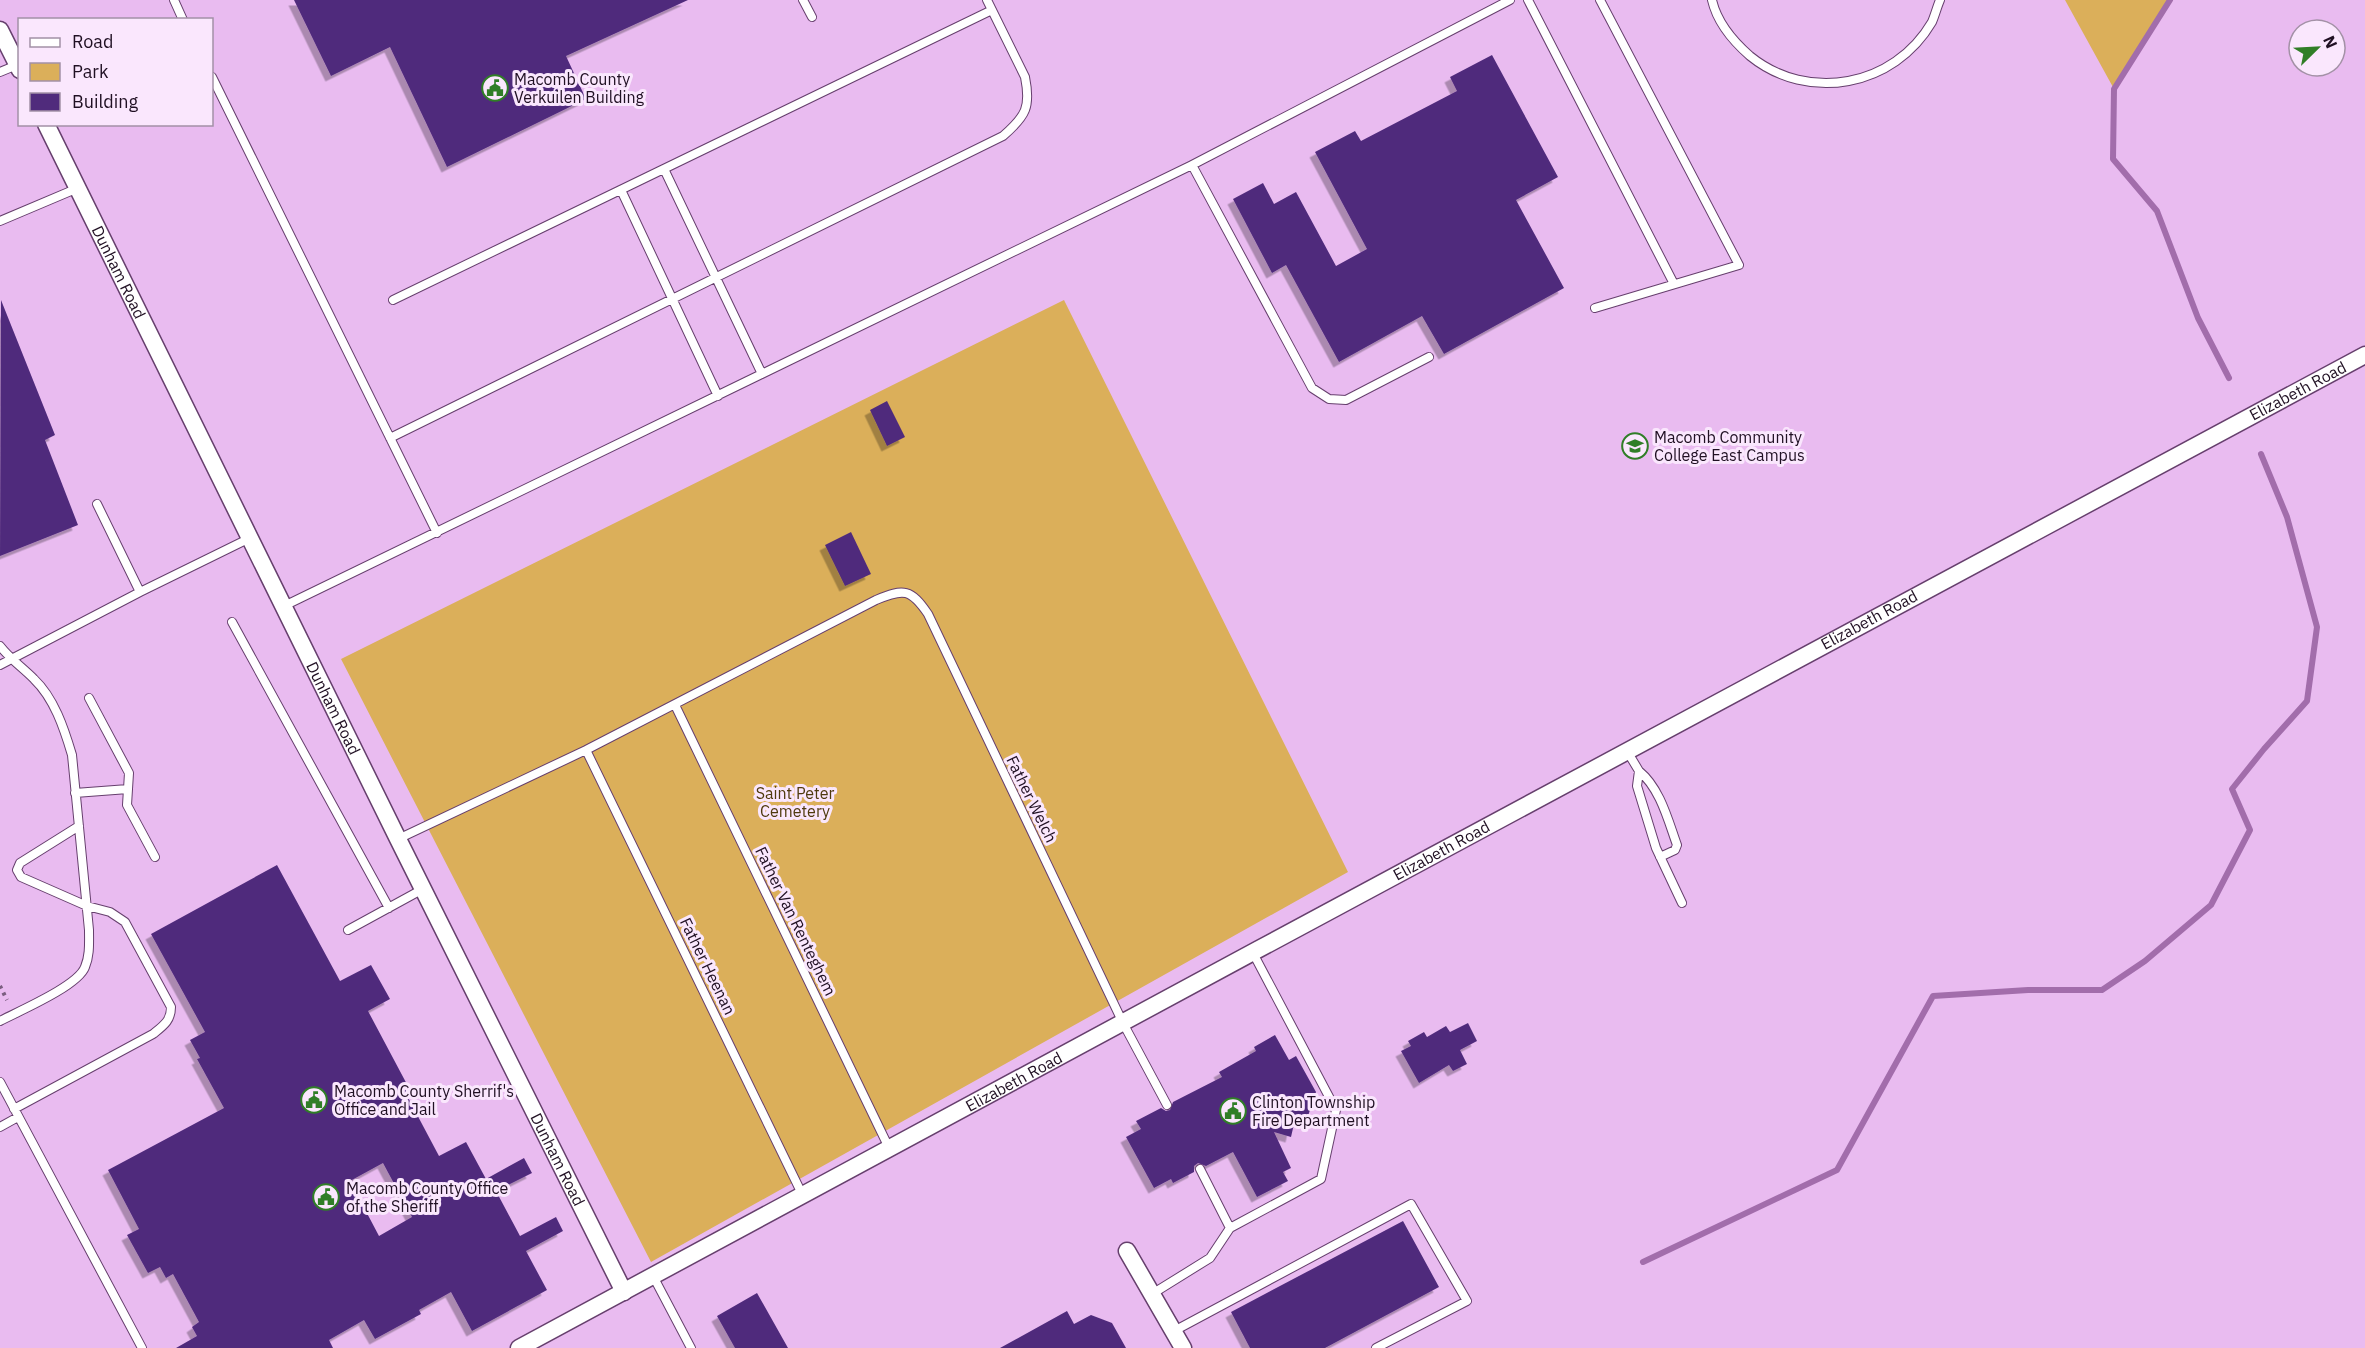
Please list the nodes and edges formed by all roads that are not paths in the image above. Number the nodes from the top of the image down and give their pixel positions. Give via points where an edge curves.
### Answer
1 (174, 0) edge
2 (803, 0) edge
3 (987, 0) edge
4 (1510, 0) edge
5 (1528, 0) edge
6 (1600, 0) edge
7 (1712, 0) edge
8 (1940, 0) edge
9 (992, 10) junction
10 (812, 17) dead end
11 (182, 18) edge
12 (0, 30) edge
13 (18, 68) edge
14 (0, 72) edge
15 (213, 79) edge
16 (47, 126) edge
17 (1192, 165) junction
18 (664, 169) junction
19 (78, 188) junction
20 (621, 190) junction
21 (0, 221) edge
22 (716, 277) junction
23 (1674, 284) junction
24 (672, 299) junction
25 (393, 300) dead end
26 (1595, 308) dead end
27 (2365, 355) edge
28 (1429, 357) dead end
29 (762, 374) junction
30 (718, 396) junction
31 (390, 438) junction
32 (97, 504) dead end
33 (437, 533) junction
34 (250, 538) junction
35 (140, 591) junction
36 (284, 606) junction
37 (232, 622) dead end
38 (0, 646) edge
39 (10, 659) junction
40 (0, 665) edge
41 (89, 698) dead end
42 (675, 705) junction
43 (586, 750) junction
44 (1627, 751) junction
45 (1639, 771) junction
46 (128, 789) junction
47 (75, 793) junction
48 (79, 826) junction
49 (398, 839) junction
50 (155, 857) dead end
51 (1660, 857) junction
52 (423, 889) junction
53 (1682, 903) dead end
54 (87, 906) junction
55 (389, 908) junction
56 (348, 930) dead end
57 (1253, 953) junction
58 (0, 1021) edge
59 (1123, 1023) junction
60 (0, 1082) edge
61 (1167, 1105) dead end
62 (16, 1113) junction
63 (0, 1127) edge
64 (890, 1150) junction
65 (1200, 1169) dead end
66 (803, 1196) junction
67 (1230, 1228) junction
68 (1127, 1251) dead end
69 (653, 1276) junction
70 (624, 1292) junction
71 (1152, 1294) junction
72 (1174, 1331) junction
73 (539, 1343) edge
74 (142, 1348) edge
75 (519, 1348) edge
76 (691, 1348) edge
77 (1183, 1348) edge
78 (1376, 1348) edge

1 - 11 lane
2 - 10 lane
3 - 9 lane
4 - 17 lane
5 - 23 lane
6 - 23 lane via 1738,265
7 - 8 lane via 1736,43 1766,68 1802,82 1840,84 1877,73 1909,52 1932,21
9 - 18 lane
9 - 22 lane via 1025,77 1028,107 1018,123 1003,136
12 - 13 street
13 - 14 lane
15 - 31 lane
16 - 19 street, Dunham Road
17 - 28 lane via 1312,388 1329,399 1346,400
17 - 29 lane
18 - 20 lane
18 - 22 lane
19 - 21 lane
19 - 34 street, Dunham Road
20 - 24 lane
20 - 25 lane
22 - 24 lane
22 - 29 lane
23 - 26 lane
24 - 30 lane
24 - 31 lane
27 - 44 street, Elizabeth Road
29 - 30 lane
30 - 33 lane
31 - 33 lane
32 - 35 lane
33 - 36 lane
34 - 35 lane
34 - 36 street, Dunham Road
35 - 39 lane
36 - 49 street, Dunham Road
37 - 55 lane
38 - 39 lane
39 - 40 lane
39 - 47 lane via 35,680 58,716 72,754
41 - 46 lane via 129,773
42 - 43 lane
42 - 59 lane, Father Welch via 888,594 910,592 928,614
42 - 64 lane, Father Van Renteghem
43 - 49 lane
43 - 66 lane, Father Heenan
44 - 45 lane
44 - 57 street, Elizabeth Road
45 - 51 lane via 1637,786
45 - 51 lane via 1648,779 1664,810 1677,845
46 - 47 lane
46 - 50 lane via 127,805
47 - 48 lane
48 - 54 lane
48 - 54 lane via 20,863 17,870 21,877
49 - 52 street, Dunham Road
51 - 53 lane
52 - 55 lane
52 - 70 street, Dunham Road
54 - 58 lane via 89,951 85,969 75,981
54 - 62 lane via 110,912 125,922 171,1007 171,1015 153,1034
55 - 56 lane
57 - 59 street, Elizabeth Road
57 - 67 lane via 1336,1110 1321,1179
59 - 61 lane, Father Welch
59 - 64 street, Elizabeth Road
60 - 62 lane
62 - 63 lane
62 - 74 lane
64 - 66 street, Elizabeth Road
65 - 67 lane
66 - 69 street, Elizabeth Road
67 - 71 lane via 1210,1257
68 - 71 street
69 - 70 street, Elizabeth Road
69 - 76 lane
70 - 73 street, Elizabeth Road
71 - 72 street
72 - 77 street
72 - 78 lane via 1411,1203 1467,1301
73 - 75 street, Elizabeth Road

